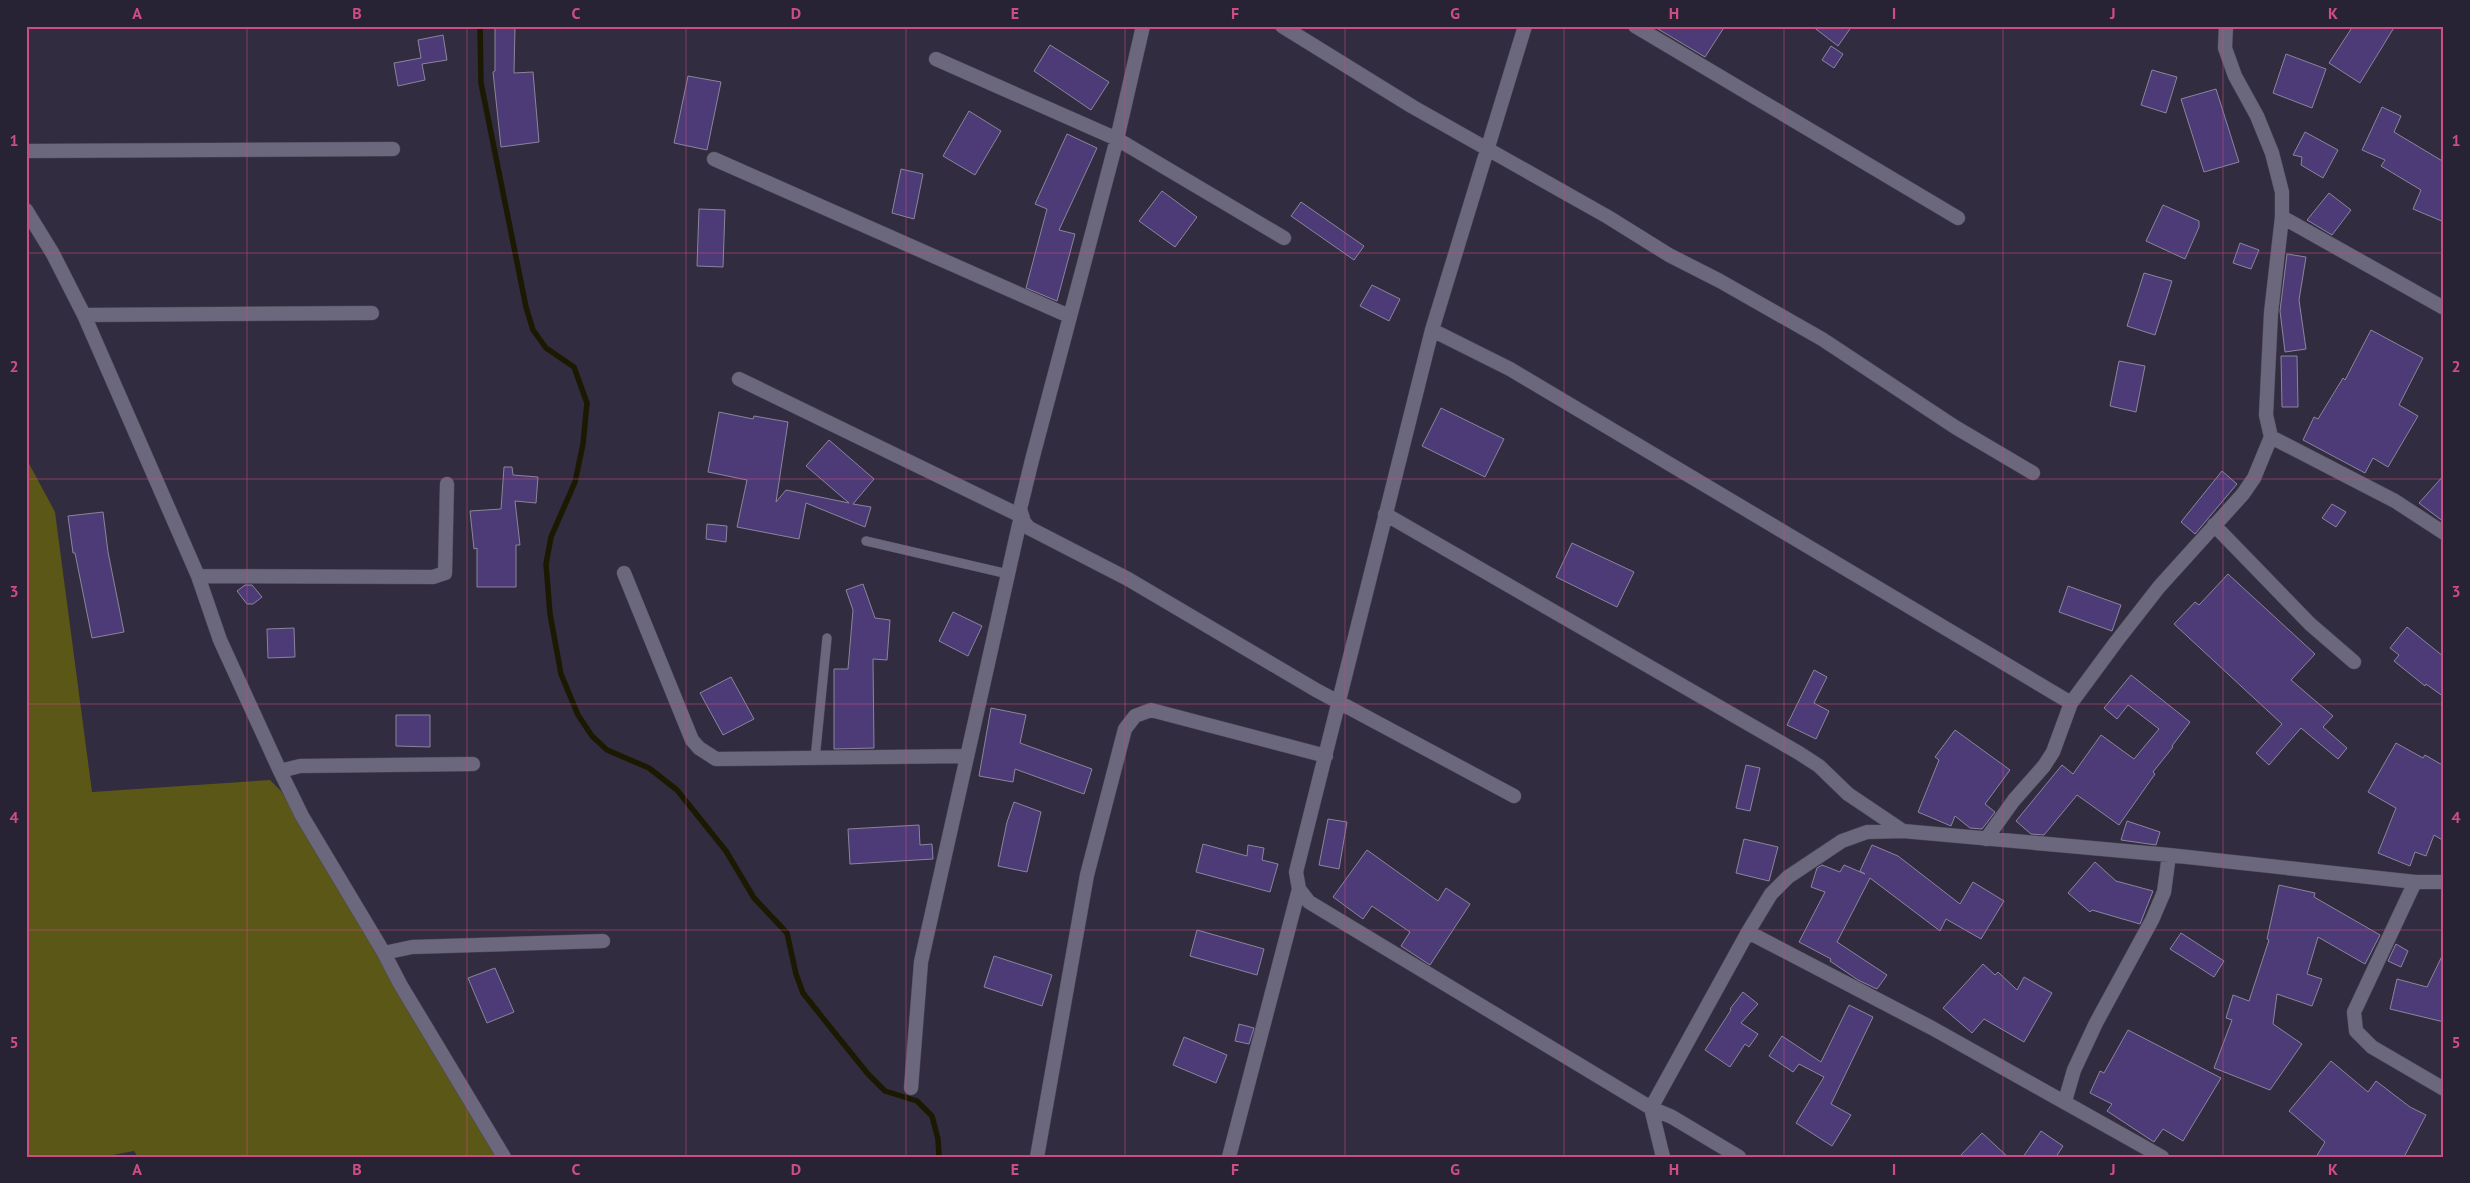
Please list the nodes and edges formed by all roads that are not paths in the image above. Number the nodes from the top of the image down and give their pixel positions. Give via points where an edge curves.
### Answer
1 (1143, 26) edge
2 (1282, 26) edge
3 (1525, 26) edge
4 (1635, 26) edge
5 (2226, 26) edge
6 (936, 59) dead end
7 (1117, 139) junction
8 (393, 149) dead end
9 (1488, 150) junction
10 (26, 151) edge
11 (714, 158) dead end
12 (26, 210) edge
13 (2282, 217) junction
14 (1958, 218) dead end
15 (1284, 238) dead end
16 (2444, 308) edge
17 (372, 313) dead end
18 (84, 315) junction
19 (1069, 316) junction
20 (1432, 330) junction
21 (739, 379) dead end
22 (2271, 437) junction
23 (2033, 473) dead end
24 (447, 484) dead end
25 (1385, 514) junction
26 (1021, 516) junction
27 (2214, 525) junction
28 (2444, 533) edge
29 (866, 541) dead end
30 (624, 572) dead end
31 (1008, 574) junction
32 (198, 576) junction
33 (827, 638) dead end
34 (2354, 662) dead end
35 (1340, 702) junction
36 (2071, 703) junction
37 (967, 756) junction
38 (1326, 756) junction
39 (815, 759) junction
40 (473, 764) dead end
41 (280, 771) junction
42 (1514, 796) dead end
43 (1903, 831) junction
44 (1986, 839) junction
45 (2169, 855) junction
46 (2415, 882) junction
47 (2444, 882) edge
48 (1299, 889) junction
49 (1748, 932) junction
50 (604, 941) dead end
51 (384, 953) junction
52 (911, 1088) dead end
53 (2444, 1089) edge
54 (2065, 1101) junction
55 (1651, 1108) junction
56 (504, 1157) edge
57 (1037, 1157) edge
58 (1229, 1157) edge
59 (1663, 1157) edge
60 (1739, 1157) edge
61 (2162, 1157) edge

1 - 7 street
2 - 9 street
3 - 9 street
4 - 14 street
5 - 13 street via 2225,48 2272,154 2282,192
6 - 7 street
7 - 15 street
7 - 19 street
8 - 10 street
9 - 20 street
9 - 23 street via 1822,339 1955,427
11 - 19 street
12 - 18 street
13 - 16 street
13 - 22 street via 2271,313 2266,414
17 - 18 street
18 - 32 street
19 - 26 street via 1020,509
20 - 25 street
20 - 36 street via 1510,369
21 - 26 street
22 - 27 street via 2254,478
22 - 28 street via 2395,501
24 - 32 street via 445,573 433,577
25 - 35 street
25 - 43 street via 1799,753 1819,766 1848,794
26 - 31 street
26 - 35 street via 1030,528 1120,575
27 - 34 street via 2310,624
27 - 36 street via 2159,587
29 - 31 lane
30 - 39 street via 692,740 699,748 716,759
31 - 37 street
32 - 41 street via 220,640
33 - 39 lane
35 - 38 street
35 - 42 street
36 - 44 street via 2053,752
37 - 39 street
37 - 52 street via 921,962
38 - 48 street via 1296,872
38 - 57 street via 1151,710 1135,716 1125,729 1087,874
40 - 41 street via 300,766
41 - 51 street via 302,816
43 - 44 street
43 - 49 street via 1867,832 1842,840 1788,876 1771,894
44 - 45 street
45 - 46 street
45 - 54 street via 2164,892 2096,1023 2074,1070
46 - 47 street
46 - 53 street via 2354,1012 2356,1030 2372,1046
48 - 55 street via 1309,902
48 - 58 street
49 - 54 street
49 - 55 street
50 - 51 street via 412,947
51 - 56 street
54 - 61 street
55 - 59 street
55 - 60 street

